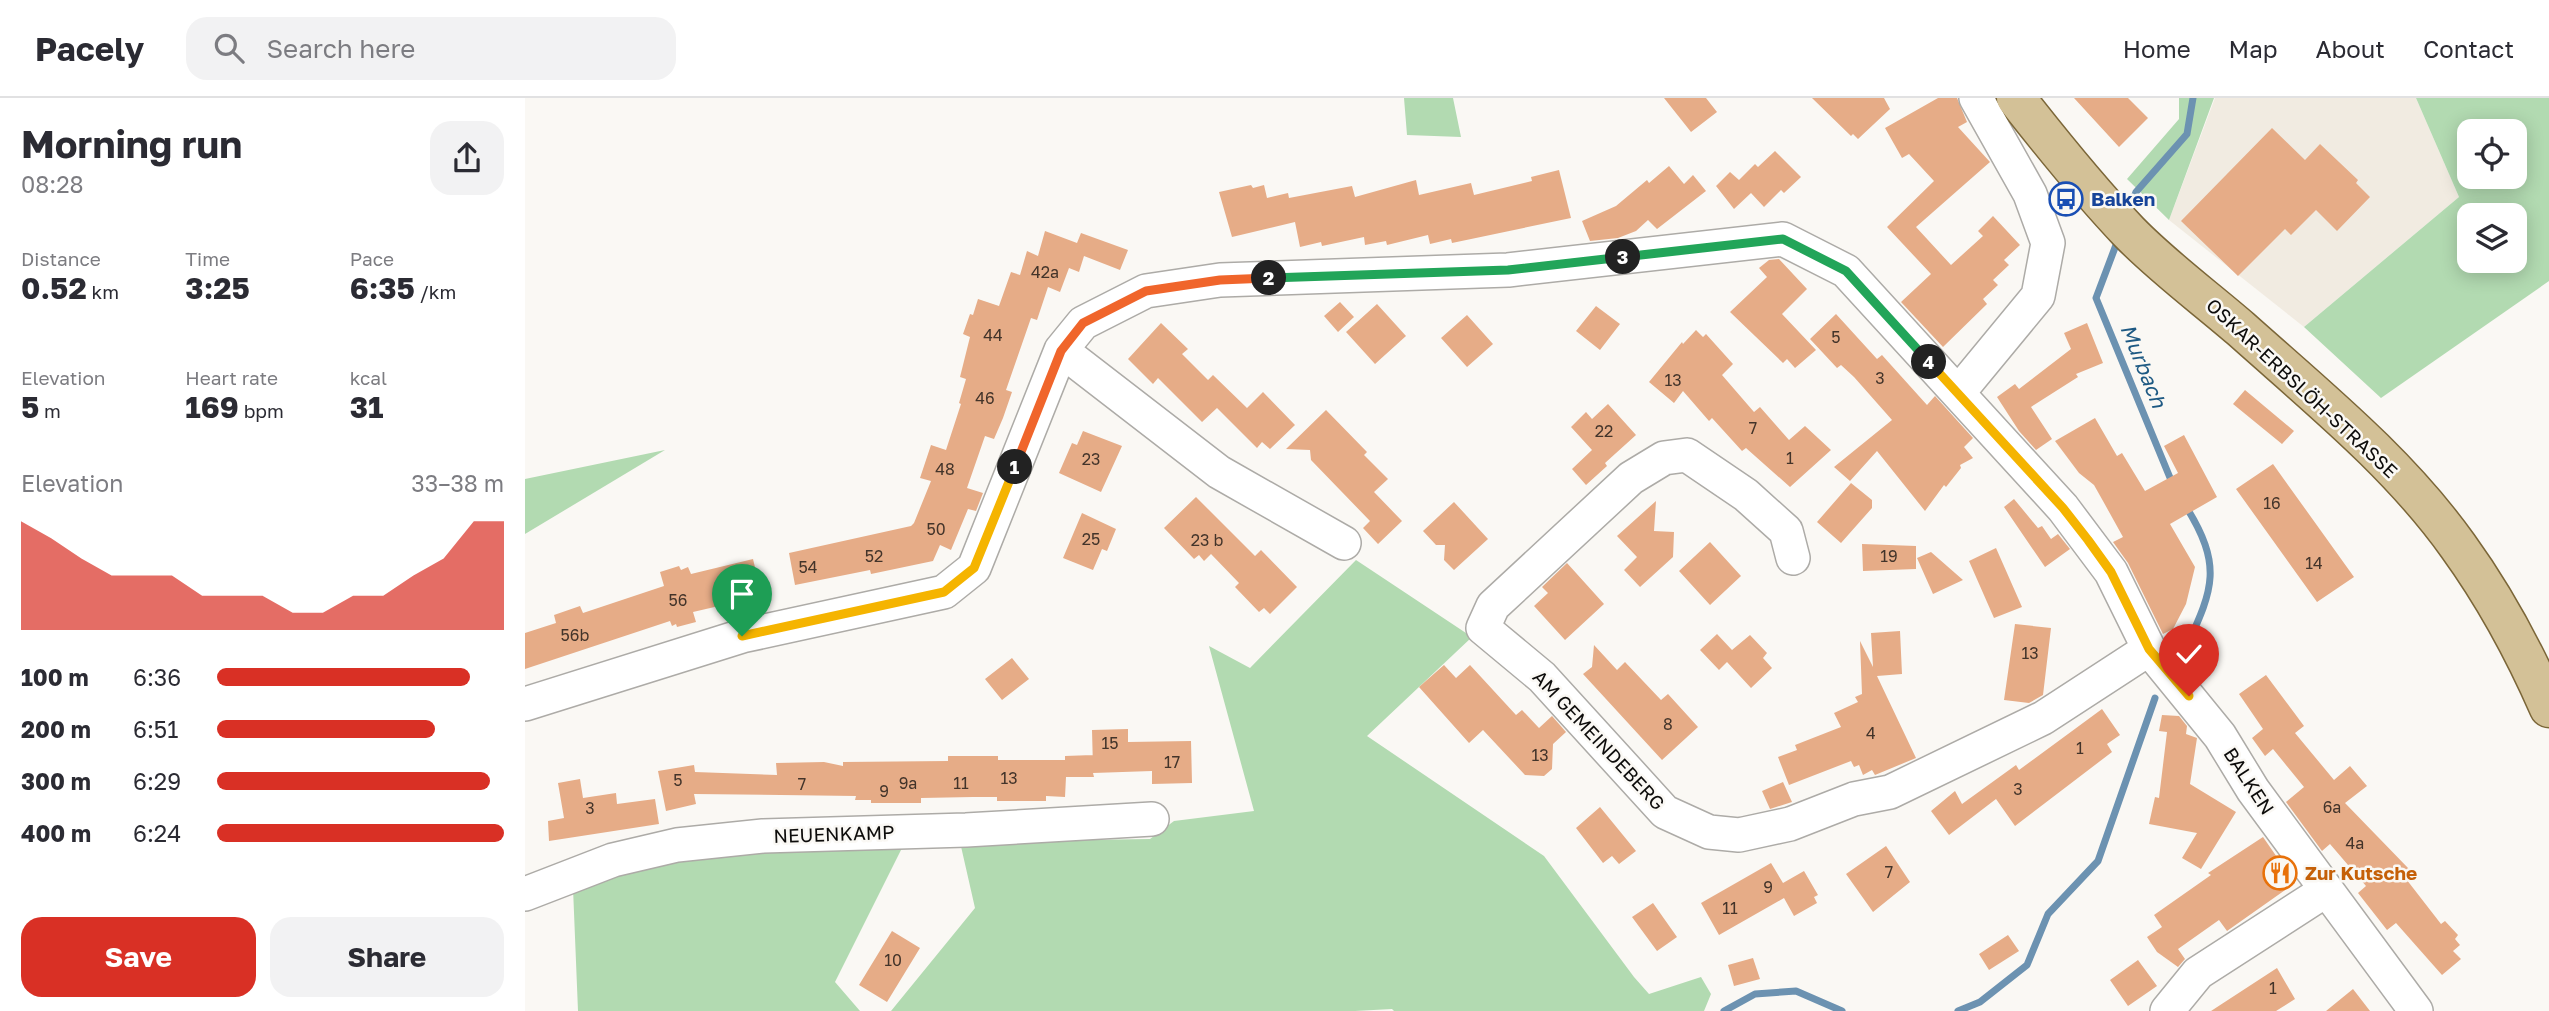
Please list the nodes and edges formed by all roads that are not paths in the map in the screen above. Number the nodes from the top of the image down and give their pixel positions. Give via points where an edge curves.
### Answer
1 (1976, 98) edge
2 (2016, 98) edge
3 (1061, 351) junction
4 (1958, 393) junction
5 (1344, 543) dead end
6 (1793, 558) dead end
7 (2149, 649) junction
8 (525, 704) edge
9 (2549, 708) edge
10 (1152, 819) dead end
11 (2325, 891) junction
12 (525, 894) edge
13 (2167, 1011) edge
14 (2416, 1011) edge

1 - 4 street via 2030,194 2048,243 2038,296
2 - 9 main road, OSKAR-ERBSLÖH-STRASSE via 2119,220 2342,419 2430,510 2505,619
3 - 4 street, BALKEN via 1083,323 1146,291 1220,280 1508,270 1783,239 1846,271
3 - 5 street via 1219,472
3 - 8 street, BALKEN via 974,568 944,592 742,636
4 - 7 street, BALKEN via 2088,540 2111,572
6 - 7 street, AM GEMEINDEBERG via 1786,531 1746,495 1687,456 1664,458 1631,478 1493,606 1483,628 1542,677 1665,812 1709,832 1739,835 1890,792 2043,718
7 - 11 street, BALKEN via 2220,736
10 - 12 street, NEUENKAMP via 763,836 677,845 613,860
11 - 13 street via 2198,973
11 - 14 street, BALKEN

